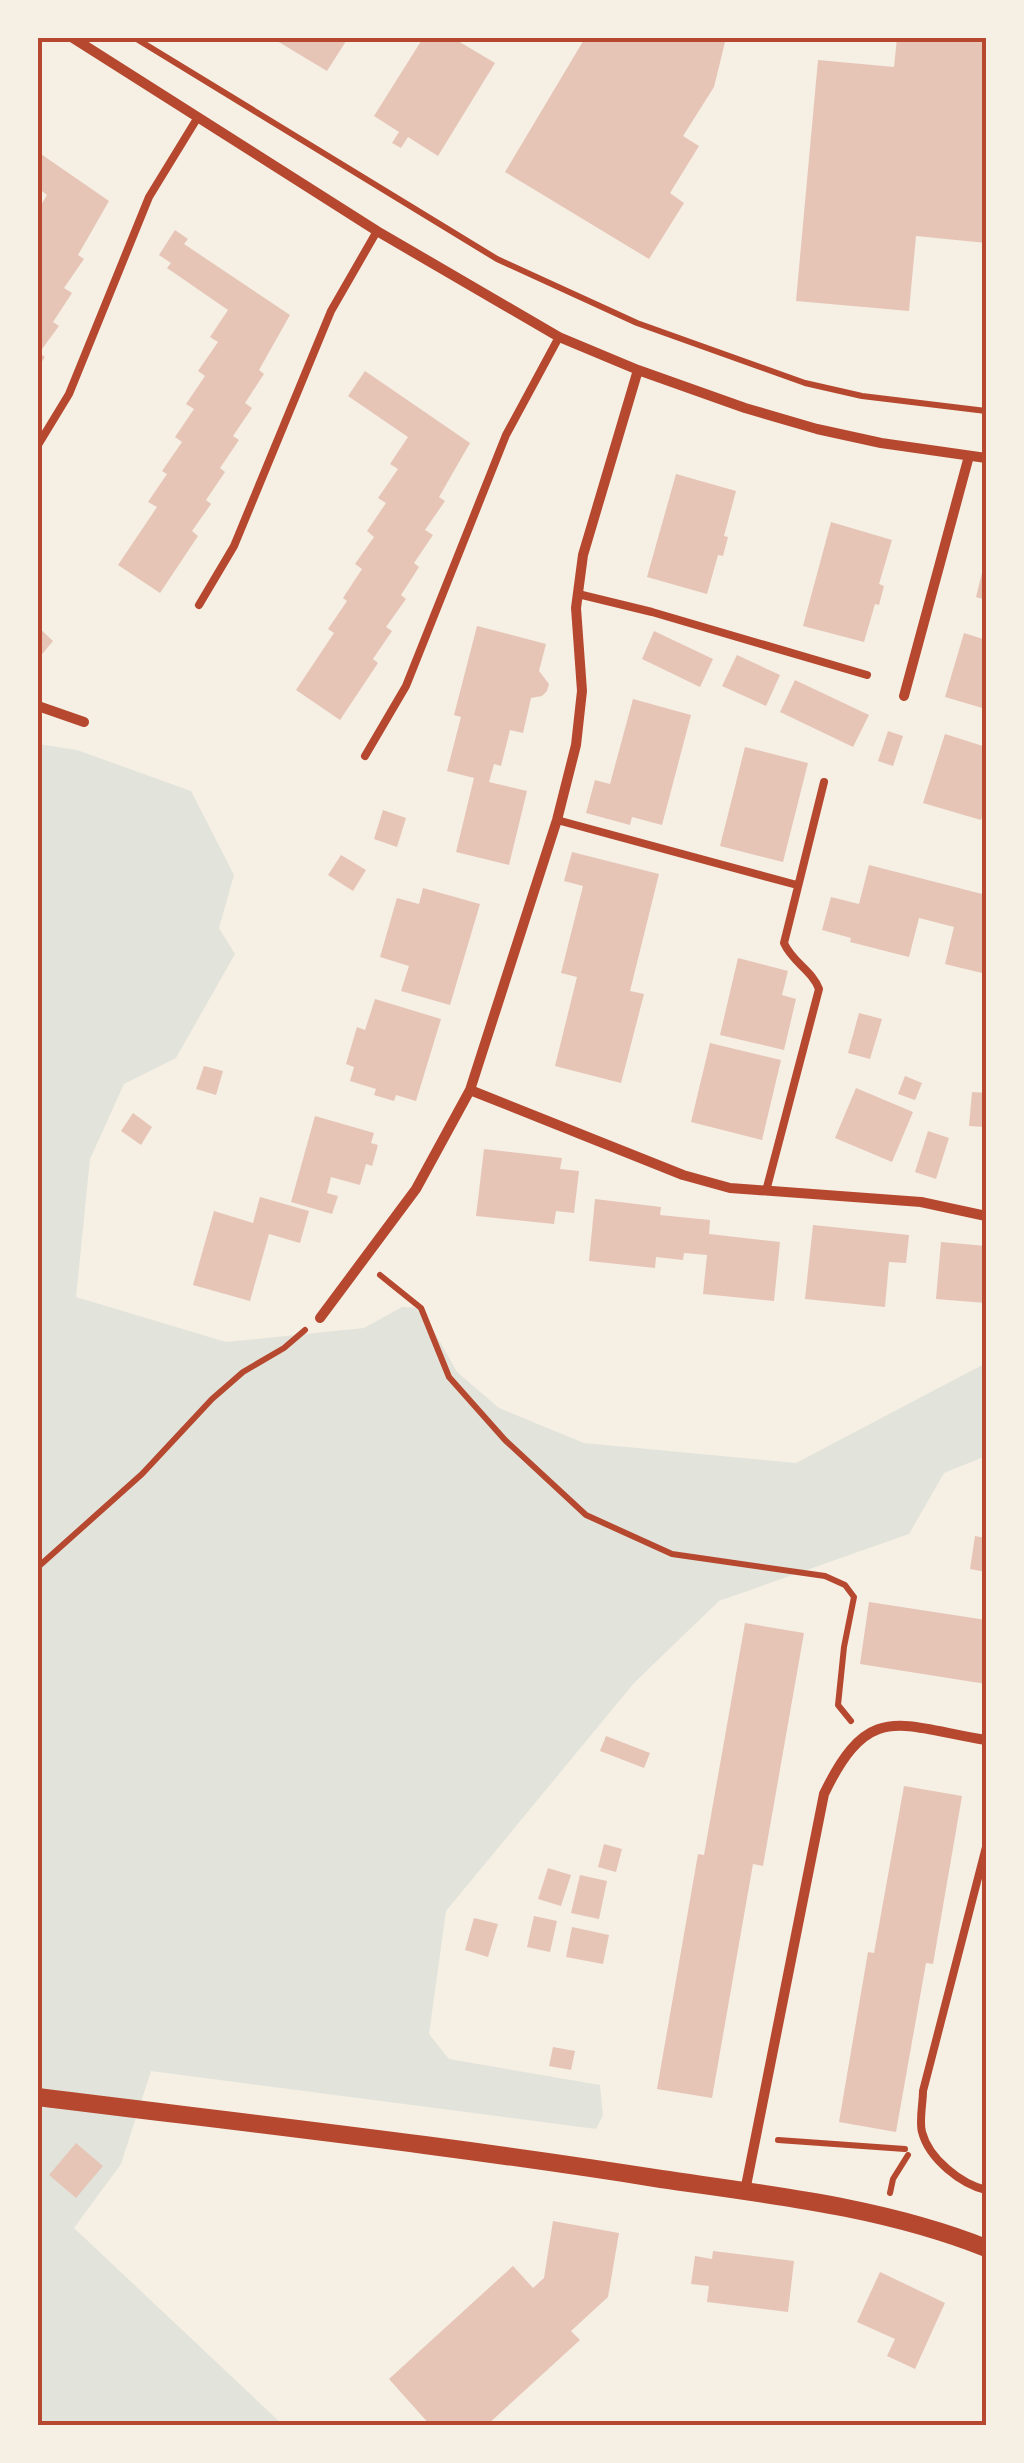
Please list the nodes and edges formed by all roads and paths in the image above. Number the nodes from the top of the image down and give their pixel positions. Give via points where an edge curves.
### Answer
1 (73, 38) edge
2 (136, 38) edge
3 (198, 117) junction
4 (377, 232) junction
5 (559, 337) junction
6 (638, 370) junction
7 (986, 412) edge
8 (38, 445) edge
9 (970, 456) junction
10 (986, 458) edge
11 (578, 594) junction
12 (199, 605) dead end
13 (867, 674) dead end
14 (904, 696) dead end
15 (38, 706) edge
16 (84, 722) dead end
17 (365, 756) dead end
18 (824, 782) dead end
19 (558, 820) junction
20 (797, 885) junction
21 (470, 1090) junction
22 (766, 1190) junction
23 (986, 1216) edge
24 (364, 1261) junction
25 (320, 1318) joint
26 (38, 1567) edge
27 (862, 1736) junction
28 (986, 1740) edge
29 (986, 1846) edge
30 (38, 2097) edge
31 (756, 2139) junction
32 (986, 2190) edge
33 (745, 2192) junction
34 (884, 2215) junction
35 (986, 2248) edge

1 - 3 street
2 - 7 path via 497,259 637,323 805,383
3 - 4 street
3 - 8 lane via 149,197 68,394
4 - 5 street
4 - 12 lane via 331,311 234,546
5 - 6 street
5 - 17 lane via 506,435 406,686
6 - 9 street via 817,429
6 - 11 street via 582,555
9 - 10 street
9 - 14 street
11 - 13 lane
11 - 19 street via 582,691
15 - 16 street
18 - 20 lane
19 - 20 lane
19 - 21 street
20 - 22 lane via 784,943 819,988
21 - 22 street via 683,1175
21 - 24 street via 416,1188
22 - 23 street via 921,1202
24 - 25 street
24 - 27 path via 421,1308 449,1378 504,1440 586,1514 672,1554 844,1584 854,1596 838,1705
25 - 26 path via 212,1399 142,1474
27 - 28 street via 888,1724
27 - 31 street via 824,1794
29 - 32 lane via 923,2091 922,2132 940,2162
30 - 33 street
31 - 33 street
31 - 34 path via 911,2149 893,2179
33 - 34 street
34 - 35 street

